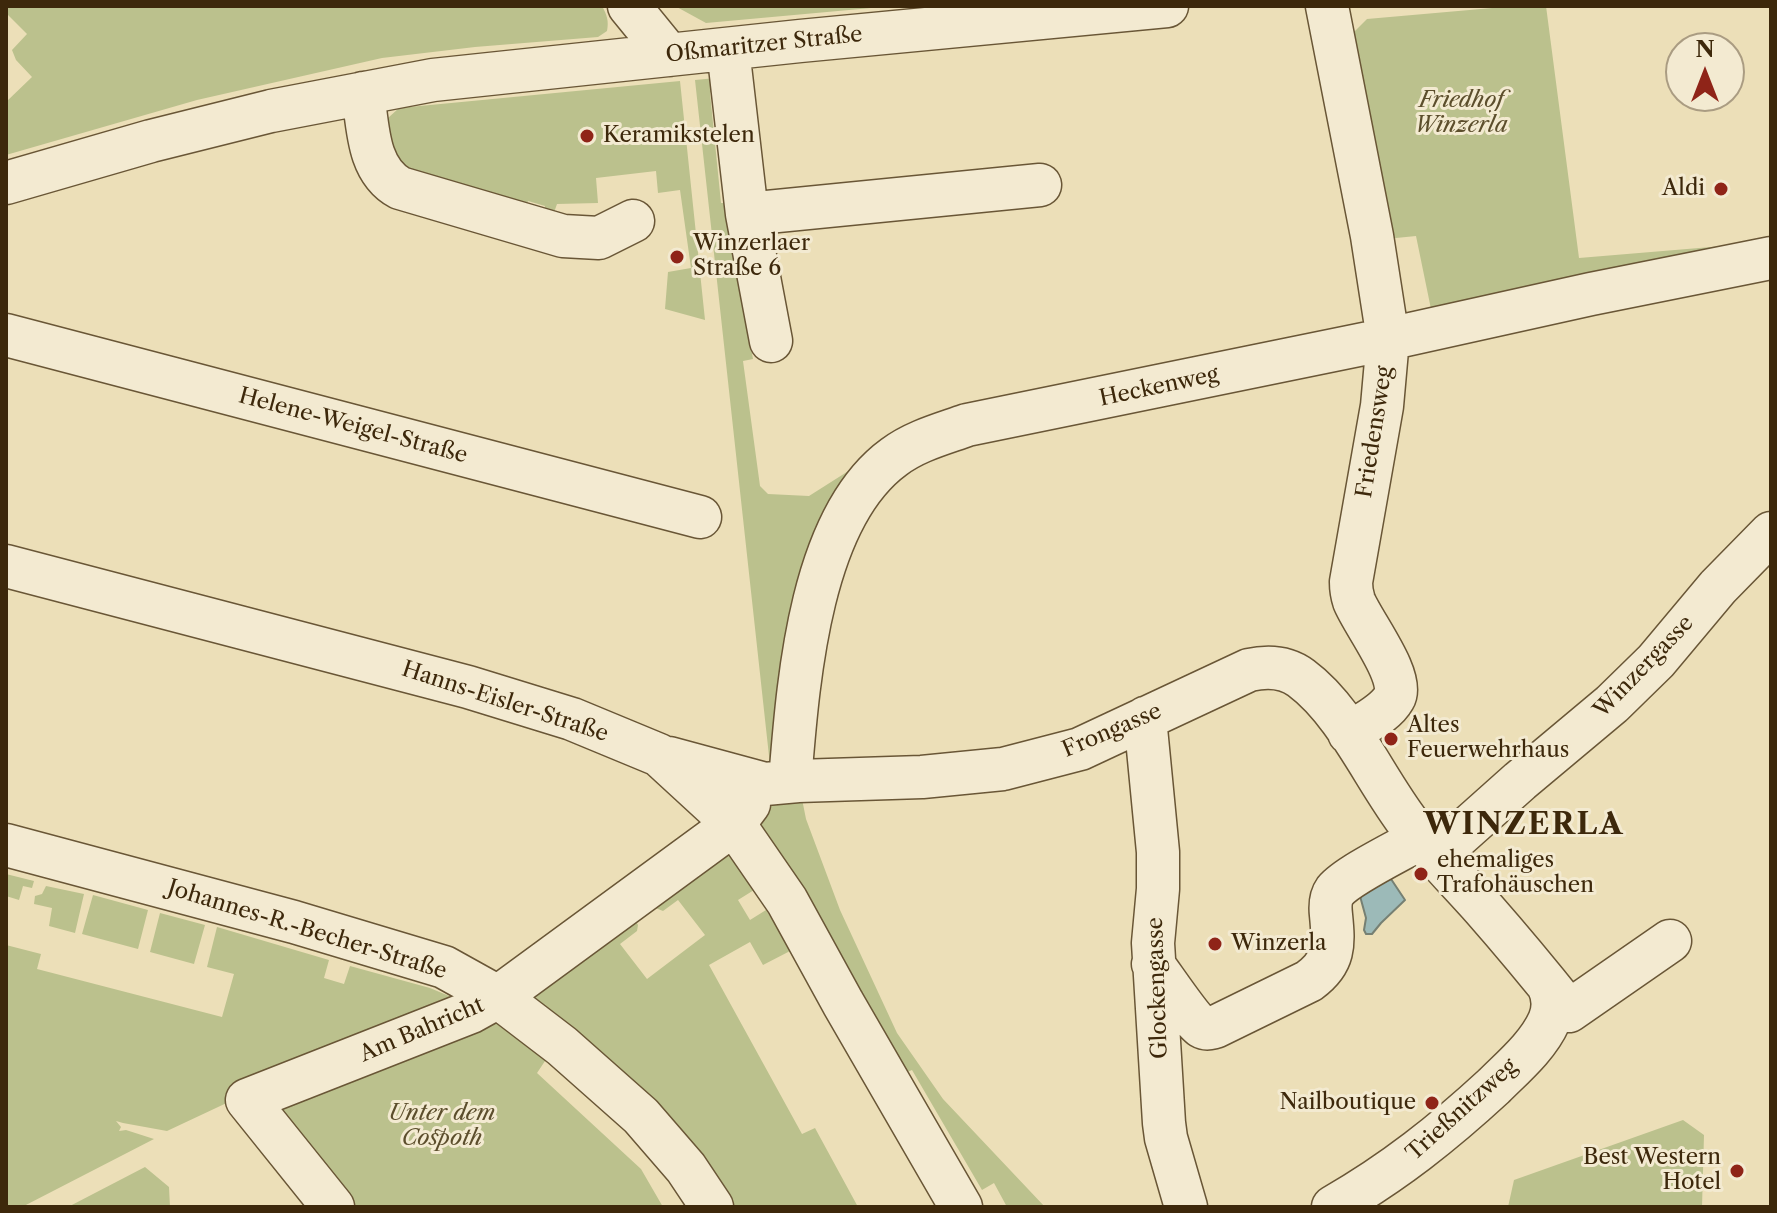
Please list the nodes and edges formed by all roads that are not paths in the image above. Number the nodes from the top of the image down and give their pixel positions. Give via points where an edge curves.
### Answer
1 (629, 6) edge
2 (1167, 6) edge
3 (1327, 6) edge
4 (728, 49) junction
5 (669, 55) junction
6 (363, 93) junction
7 (6, 183) edge
8 (1040, 185) dead end
9 (747, 214) junction
10 (633, 221) dead end
11 (1771, 258) edge
12 (6, 335) edge
13 (1388, 339) junction
14 (771, 341) dead end
15 (700, 517) dead end
16 (1771, 533) edge
17 (6, 566) edge
18 (1145, 718) junction
19 (1349, 733) junction
20 (659, 755) junction
21 (778, 783) junction
22 (734, 824) junction
23 (6, 845) edge
24 (1429, 847) junction
25 (1670, 941) dead end
26 (1153, 964) junction
27 (1548, 985) junction
28 (498, 997) junction
29 (333, 1207) edge
30 (712, 1207) edge
31 (961, 1207) edge
32 (1186, 1207) edge
33 (1333, 1207) edge

1 - 5 street
2 - 4 street, Oßmaritzer Straße
3 - 13 street, Friedensweg
4 - 5 street, Oßmaritzer Straße
4 - 9 street
5 - 6 street, Oßmaritzer Straße via 433,80
6 - 7 street, Oßmaritzer Straße via 226,122
6 - 10 street via 376,163 400,188 563,236 599,238
8 - 9 street
9 - 14 street
11 - 13 street, Heckenweg
12 - 15 street, Helene-Weigel-Straße
13 - 19 street, Friedensweg via 1383,399 1351,582 1355,604 1397,689 1382,711
13 - 21 street, Heckenweg via 967,425 893,457 869,480 838,528 821,574
16 - 24 street, Winzergasse via 1612,704 1520,781
17 - 20 street, Hanns-Eisler-Straße via 468,687 572,719
18 - 19 street, Frongasse via 1268,666 1301,677
18 - 21 street, Frongasse via 1080,749 1003,769
18 - 26 street, Glockengasse via 1159,868
19 - 24 street, Frongasse
20 - 21 street, Frongasse
20 - 22 street, Hanns-Eisler-Straße
21 - 22 street
22 - 28 street, Am Bahricht
22 - 31 street, Hanns-Eisler-Straße via 787,901
23 - 28 street, Johannes-R.-Becher-Straße via 444,967
24 - 26 street, Winzergasse via 1356,875 1337,889 1331,903 1331,953 1318,975 1215,1027 1202,1027
24 - 27 street
25 - 27 street via 1569,1011
26 - 32 street, Glockengasse via 1166,1138
27 - 33 street, Trießnitzweg via 1553,1001 1549,1022 1505,1075 1416,1153
28 - 29 street, Am Bahricht via 247,1100
28 - 30 street, Johannes-R.-Becher-Straße via 641,1116

